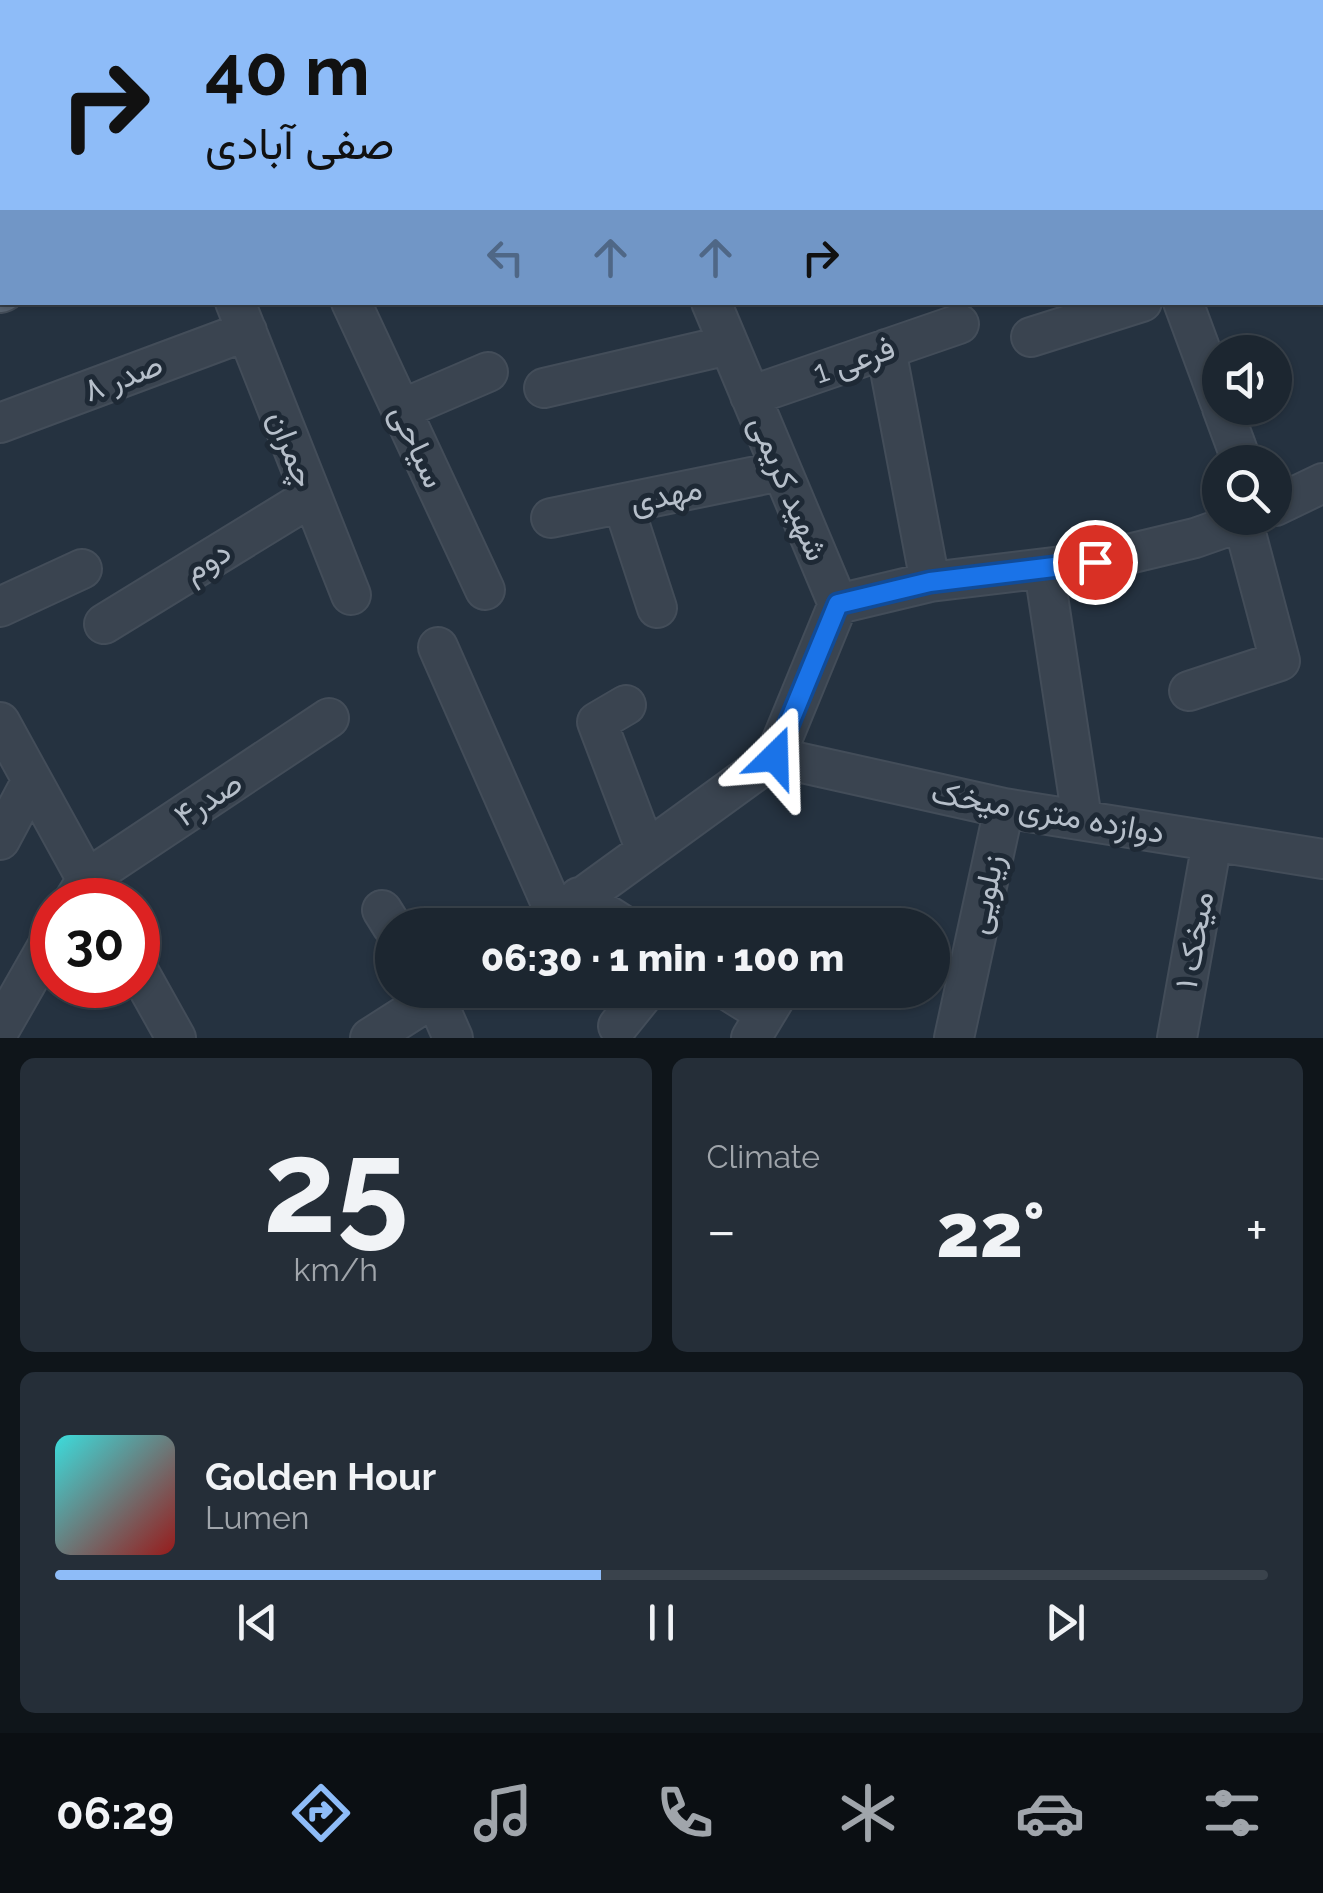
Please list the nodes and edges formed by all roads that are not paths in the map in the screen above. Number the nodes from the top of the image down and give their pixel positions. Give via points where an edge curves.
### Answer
1 (352, 305) edge
2 (712, 305) edge
3 (1133, 305) edge
4 (1184, 305) edge
5 (241, 317) edge
6 (958, 324) dead end
7 (1032, 337) dead end
8 (728, 344) junction
9 (886, 349) junction
10 (1202, 353) edge
11 (488, 372) dead end
12 (544, 388) dead end
13 (750, 396) junction
14 (402, 409) junction
15 (0, 423) edge
16 (781, 471) junction
17 (1323, 483) edge
18 (311, 497) junction
19 (1292, 498) edge
20 (623, 504) junction
21 (551, 518) dead end
22 (1202, 532) edge
23 (1260, 535) edge
24 (82, 570) dead end
25 (1044, 570) junction
26 (930, 582) junction
27 (485, 590) dead end
28 (351, 595) dead end
29 (838, 604) junction
30 (0, 607) edge
31 (657, 608) dead end
32 (104, 624) dead end
33 (438, 647) dead end
34 (1189, 691) dead end
35 (626, 705) dead end
36 (330, 718) dead end
37 (0, 722) edge
38 (775, 757) junction
39 (32, 780) junction
40 (1004, 808) junction
41 (1082, 819) junction
42 (0, 840) edge
43 (1212, 842) junction
44 (645, 848) junction
45 (1323, 859) edge
46 (79, 878) edge
47 (107, 878) edge
48 (558, 908) edge
49 (567, 908) edge
50 (950, 973) edge
51 (30, 976) edge
52 (950, 988) edge
53 (159, 1008) edge
54 (414, 1008) edge
55 (443, 1008) edge
56 (632, 1008) edge
57 (618, 1026) dead end
58 (0, 1029) edge
59 (176, 1038) edge
60 (370, 1038) edge
61 (453, 1038) edge
62 (954, 1038) edge
63 (1177, 1038) edge

1 - 14 street, سیاحی
2 - 8 street, شهید کریمی
3 - 7 street
4 - 10 street
5 - 15 street, صدر ۸
5 - 18 street, چمران
6 - 9 street, فرعی 1
8 - 12 street
8 - 13 street, شهید کریمی
9 - 13 street, فرعی 1
9 - 26 street
11 - 14 street
13 - 16 street, شهید کریمی
14 - 27 street, سیاحی
16 - 20 street, مهدی
16 - 29 street, شهید کریمی
17 - 19 street
18 - 28 street, چمران
18 - 32 street, دوم
20 - 21 street, مهدی
20 - 31 street
22 - 25 street
23 - 34 street via 1280,661
24 - 30 street
25 - 26 street
25 - 41 street
26 - 29 street
29 - 38 street, شهید کریمی
33 - 48 street
35 - 44 street via 596,722
36 - 47 street, صدر۴
37 - 39 street
38 - 40 street, دوازده متری میخک
38 - 44 street
39 - 42 street
39 - 46 street
40 - 41 street, دوازده متری میخک
40 - 50 street, زیلویی
41 - 43 street, دوازده متری میخک
43 - 45 street, دوازده متری میخک
43 - 63 street, میخک ۱
44 - 49 street
51 - 58 street
52 - 62 street, زیلویی
53 - 59 street
54 - 60 street
55 - 61 street
56 - 57 street

